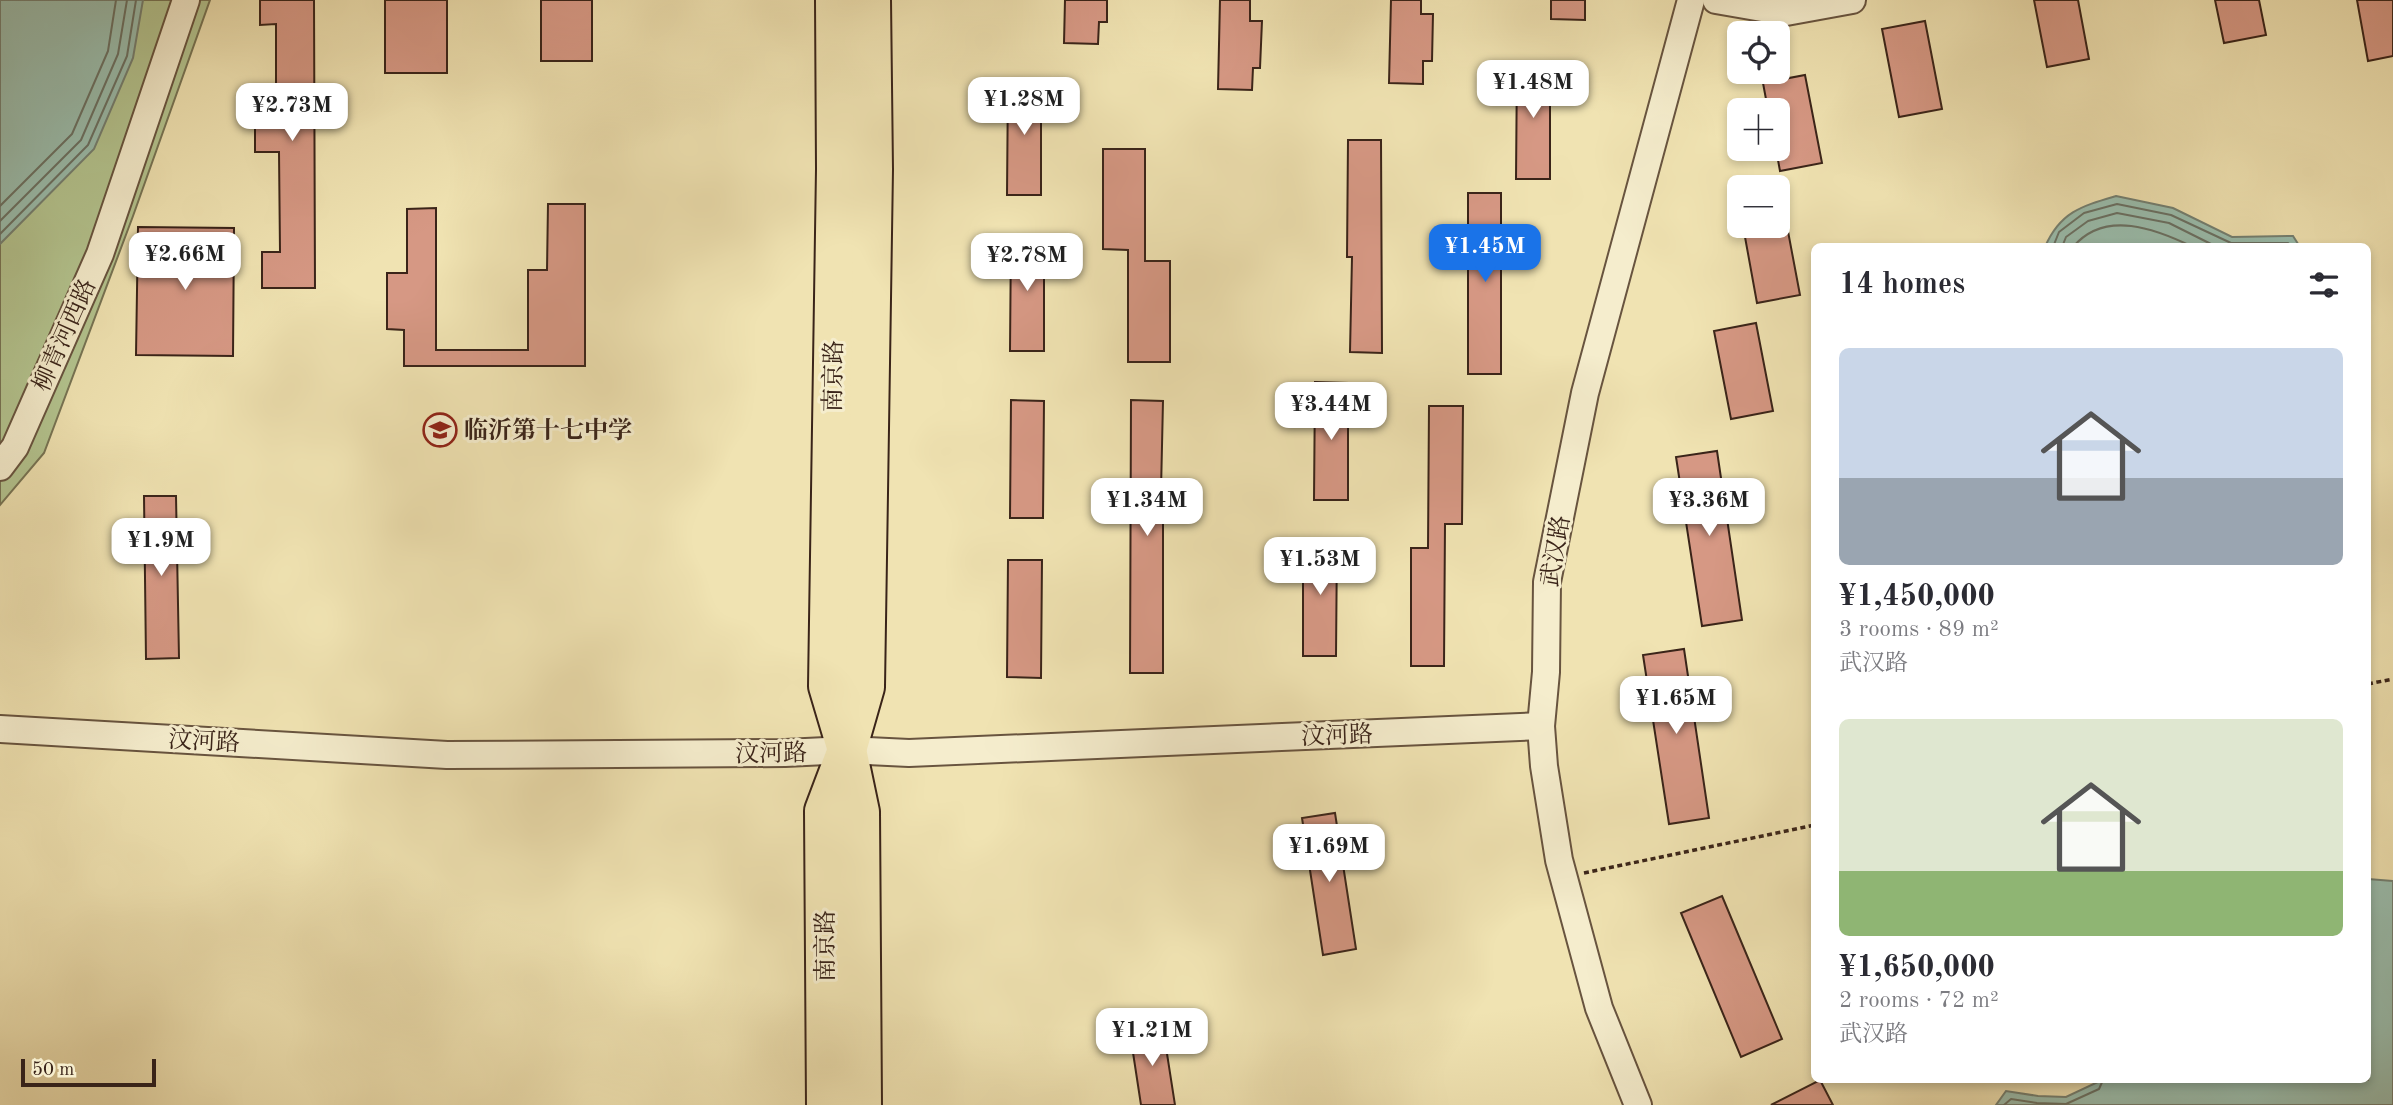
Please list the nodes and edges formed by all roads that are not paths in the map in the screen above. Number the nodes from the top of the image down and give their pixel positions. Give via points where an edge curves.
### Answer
1 (186, 0) edge
2 (835, 0) edge
3 (871, 0) edge
4 (1692, 0) edge
5 (1716, 0) edge
6 (1852, 0) edge
7 (0, 467) edge
8 (1541, 726) junction
9 (0, 729) edge
10 (847, 750) junction
11 (826, 1105) edge
12 (862, 1105) edge
13 (1638, 1105) edge

1 - 7 street, 柳青河西路 via 100,254 15,447
2 - 10 highway, 南京路 via 828,686
3 - 10 highway, 南京路 via 865,687
4 - 8 street, 武汉路 via 1585,393 1547,582
5 - 6 street via 1786,12
8 - 10 street, 汶河路 via 909,753
8 - 13 street, 武汉路 via 1559,860 1599,1008
9 - 10 street, 汶河路 via 447,755
10 - 11 highway, 南京路 via 824,811
10 - 12 highway, 南京路 via 860,812

